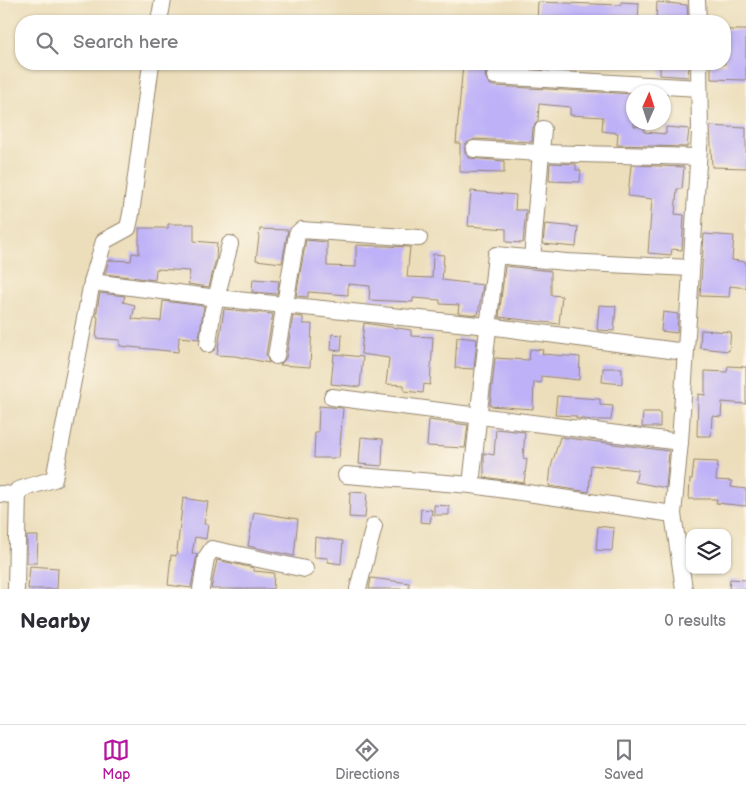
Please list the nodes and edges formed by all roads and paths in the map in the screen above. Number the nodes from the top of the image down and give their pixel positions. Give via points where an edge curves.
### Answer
1 (163, 0) edge
2 (698, 0) edge
3 (160, 15) edge
4 (698, 15) edge
5 (150, 70) edge
6 (699, 70) edge
7 (495, 76) dead end
8 (699, 88) junction
9 (543, 128) dead end
10 (474, 149) dead end
11 (541, 153) junction
12 (698, 157) junction
13 (420, 238) dead end
14 (230, 244) dead end
15 (532, 259) junction
16 (690, 268) junction
17 (92, 282) junction
18 (217, 298) junction
19 (286, 306) junction
20 (488, 326) junction
21 (208, 344) dead end
22 (686, 352) junction
23 (276, 356) dead end
24 (332, 397) dead end
25 (478, 416) junction
26 (680, 442) junction
27 (346, 475) dead end
28 (471, 485) junction
29 (0, 494) edge
30 (17, 495) junction
31 (673, 514) junction
32 (374, 526) dead end
33 (305, 569) dead end
34 (16, 589) edge
35 (201, 589) edge
36 (358, 589) edge
37 (684, 589) edge

1 - 3 street
2 - 4 street
5 - 17 street via 128,228 104,241
6 - 8 street
7 - 8 street
8 - 12 street
9 - 11 street
10 - 11 street
11 - 12 street
11 - 15 street
12 - 16 street
13 - 19 street via 301,230 296,234
14 - 18 street
15 - 16 street
15 - 20 street via 496,255
16 - 22 street
17 - 18 street
17 - 30 street via 54,479 18,490
18 - 19 street
18 - 21 street
19 - 20 street
19 - 23 street
20 - 22 street
20 - 25 street
22 - 26 street
24 - 25 street
25 - 26 street
25 - 28 street
26 - 31 street
27 - 28 street
28 - 31 street
29 - 30 street
30 - 34 street
31 - 37 street
32 - 36 street
33 - 35 street via 212,549 206,558

